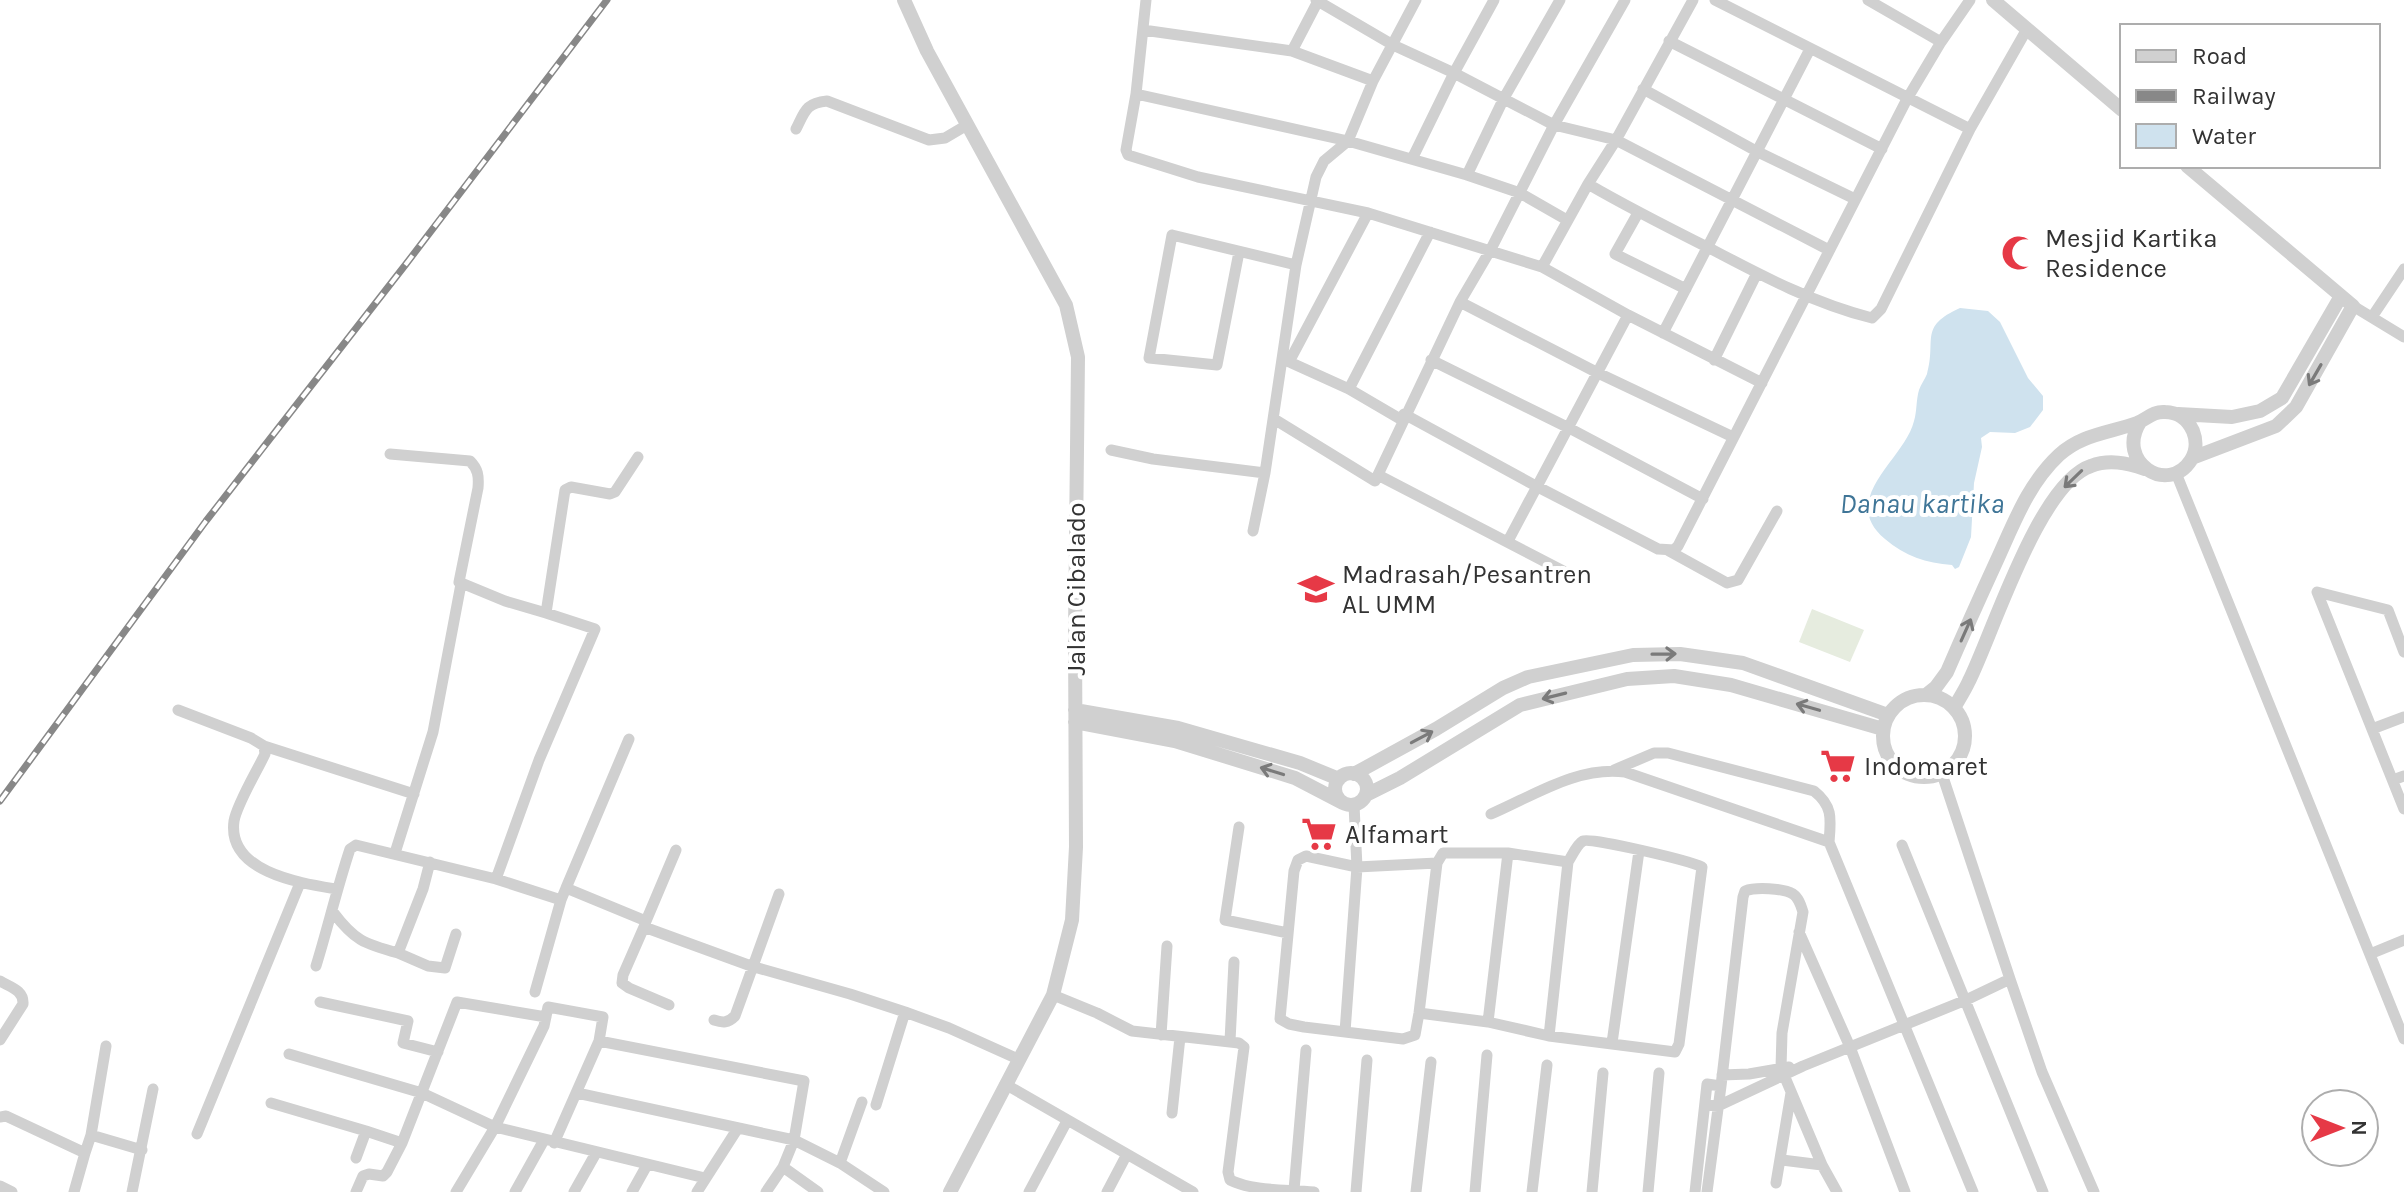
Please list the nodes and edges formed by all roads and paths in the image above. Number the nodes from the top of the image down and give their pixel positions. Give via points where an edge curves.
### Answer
1 (904, 0) edge
2 (1146, 0) edge
3 (1317, 0) edge
4 (1416, 0) edge
5 (1494, 0) edge
6 (1560, 0) edge
7 (1625, 0) edge
8 (1693, 0) edge
9 (1715, 0) edge
10 (1744, 0) edge
11 (1869, 0) edge
12 (1970, 0) edge
13 (1993, 0) edge
14 (1738, 12) junction
15 (2027, 29) junction
16 (1143, 30) junction
17 (1669, 41) junction
18 (1941, 42) junction
19 (1393, 45) junction
20 (1810, 49) junction
21 (1292, 51) junction
22 (1454, 73) junction
23 (1373, 81) junction
24 (1643, 89) junction
25 (1136, 94) junction
26 (1504, 98) junction
27 (1783, 99) junction
28 (1907, 99) junction
29 (2120, 108) edge
30 (967, 125) junction
31 (1554, 125) junction
32 (796, 129) dead end
33 (1970, 129) junction
34 (1616, 140) junction
35 (1348, 141) junction
36 (1882, 149) junction
37 (1758, 152) junction
38 (1412, 159) junction
39 (2189, 168) edge
40 (1467, 175) junction
41 (1588, 184) junction
42 (1520, 193) junction
43 (1733, 199) junction
44 (1855, 199) junction
45 (1310, 201) junction
46 (1368, 213) junction
47 (1638, 213) junction
48 (1567, 220) junction
49 (1430, 232) junction
50 (1708, 248) junction
51 (1491, 249) junction
52 (1829, 250) junction
53 (1239, 252) junction
54 (1296, 265) junction
55 (1542, 267) junction
56 (2404, 269) edge
57 (1757, 273) junction
58 (1686, 289) junction
59 (1806, 296) junction
60 (2341, 296) junction
61 (1460, 302) junction
62 (2353, 306) junction
63 (1628, 315) junction
64 (2372, 317) junction
65 (1663, 333) junction
66 (2404, 337) edge
67 (1285, 360) junction
68 (1431, 360) junction
69 (1714, 360) junction
70 (1598, 373) junction
71 (1762, 383) junction
72 (1349, 389) junction
73 (2177, 414) junction
74 (1403, 417) junction
75 (1274, 419) junction
76 (2140, 422) junction
77 (1569, 428) junction
78 (1733, 437) junction
79 (1111, 450) dead end
80 (390, 454) dead end
81 (638, 457) dead end
82 (2192, 458) junction
83 (2145, 469) junction
84 (1265, 473) junction
85 (2176, 473) junction
86 (1378, 475) junction
87 (1536, 486) junction
88 (1703, 499) junction
89 (1777, 511) dead end
90 (1253, 531) dead end
91 (1508, 541) junction
92 (1669, 551) junction
93 (1563, 571) dead end
94 (461, 584) junction
95 (546, 613) junction
96 (2404, 652) edge
97 (1926, 695) junction
98 (1954, 708) junction
99 (178, 710) dead end
100 (1075, 716) junction
101 (2404, 717) edge
102 (1886, 722) junction
103 (2372, 729) junction
104 (629, 739) dead end
105 (264, 746) junction
106 (1614, 771) junction
107 (1354, 774) junction
108 (1942, 774) junction
109 (2398, 778) edge
110 (1339, 779) junction
111 (414, 794) junction
112 (1366, 795) junction
113 (1348, 804) junction
114 (2404, 809) edge
115 (1491, 814) dead end
116 (1239, 827) dead end
117 (1829, 842) junction
118 (1902, 845) dead end
119 (676, 850) dead end
120 (1639, 851) junction
121 (395, 853) junction
122 (1508, 853) junction
123 (430, 862) junction
124 (1568, 862) junction
125 (1437, 863) junction
126 (1357, 867) junction
127 (496, 879) junction
128 (300, 883) junction
129 (336, 889) junction
130 (564, 894) junction
131 (779, 894) dead end
132 (333, 912) junction
133 (645, 924) junction
134 (1798, 932) junction
135 (1288, 933) junction
136 (456, 934) dead end
137 (2404, 940) edge
138 (1167, 946) dead end
139 (398, 953) junction
140 (2370, 954) junction
141 (1234, 962) dead end
142 (316, 966) dead end
143 (751, 966) junction
144 (2010, 979) junction
145 (0, 981) edge
146 (535, 992) dead end
147 (1053, 995) junction
148 (1966, 1000) junction
149 (320, 1002) dead end
150 (669, 1005) dead end
151 (905, 1012) junction
152 (1419, 1013) junction
153 (546, 1017) junction
154 (714, 1020) dead end
155 (1488, 1022) junction
156 (1905, 1024) junction
157 (1345, 1032) junction
158 (1161, 1035) junction
159 (1549, 1036) junction
160 (1180, 1037) junction
161 (2404, 1039) edge
162 (0, 1040) edge
163 (599, 1041) junction
164 (1230, 1041) junction
165 (1612, 1043) junction
166 (106, 1046) dead end
167 (1850, 1047) junction
168 (1306, 1050) dead end
169 (438, 1052) junction
170 (289, 1054) dead end
171 (1487, 1055) dead end
172 (1015, 1058) junction
173 (1367, 1060) dead end
174 (1431, 1062) dead end
175 (1547, 1065) dead end
176 (1783, 1072) junction
177 (1603, 1073) dead end
178 (1659, 1073) dead end
179 (1721, 1080) junction
180 (1005, 1084) junction
181 (153, 1089) dead end
182 (1791, 1091) junction
183 (422, 1093) junction
184 (577, 1093) junction
185 (862, 1102) dead end
186 (271, 1103) dead end
187 (876, 1105) dead end
188 (1705, 1105) junction
189 (1718, 1106) junction
190 (1172, 1113) dead end
191 (0, 1117) edge
192 (1067, 1121) junction
193 (495, 1127) junction
194 (738, 1128) junction
195 (366, 1131) junction
196 (197, 1134) dead end
197 (91, 1135) junction
198 (794, 1140) junction
199 (549, 1142) junction
200 (402, 1143) junction
201 (142, 1150) junction
202 (85, 1153) junction
203 (596, 1153) junction
204 (1127, 1154) junction
205 (356, 1158) dead end
206 (1782, 1160) junction
207 (840, 1163) junction
208 (647, 1165) junction
209 (1822, 1165) junction
210 (783, 1167) junction
211 (705, 1178) junction
212 (1776, 1183) dead end
213 (0, 1186) edge
214 (1294, 1190) junction
215 (1189, 1191) edge
216 (12, 1192) edge
217 (74, 1192) edge
218 (132, 1192) edge
219 (356, 1192) edge
220 (456, 1192) edge
221 (515, 1192) edge
222 (574, 1192) edge
223 (632, 1192) edge
224 (697, 1192) edge
225 (766, 1192) edge
226 (818, 1192) edge
227 (884, 1192) edge
228 (950, 1192) edge
229 (1029, 1192) edge
230 (1107, 1192) edge
231 (1314, 1192) edge
232 (1356, 1192) edge
233 (1416, 1192) edge
234 (1475, 1192) edge
235 (1532, 1192) edge
236 (1592, 1192) edge
237 (1648, 1192) edge
238 (1695, 1192) edge
239 (1707, 1192) edge
240 (1837, 1192) edge
241 (1905, 1192) edge
242 (1973, 1192) edge
243 (2043, 1192) edge
244 (2094, 1192) edge

1 - 30 street, Jalan Cibalado
2 - 16 street
3 - 19 street
3 - 21 street
4 - 19 street
5 - 22 street
6 - 26 street
7 - 31 street
8 - 17 street
9 - 14 street
10 - 14 street
11 - 18 street
12 - 18 street
13 - 15 street
14 - 20 street
15 - 29 street
15 - 33 street
16 - 21 street
16 - 25 street
17 - 24 street
17 - 27 street
18 - 28 street
19 - 22 street
19 - 23 street
20 - 27 street
20 - 28 street
21 - 23 street
22 - 26 street
22 - 38 street
23 - 35 street
24 - 34 street
24 - 37 street
25 - 35 street
25 - 45 street via 1128,155 1198,177
26 - 31 street
26 - 40 street
27 - 36 street
27 - 37 street
28 - 33 street
28 - 36 street
30 - 32 street via 945,138 929,140 827,101 806,108
30 - 100 street, Jalan Cibalado via 1066,305 1078,357
31 - 34 street
31 - 42 street
33 - 59 street via 1877,315 1872,318
34 - 41 street
34 - 43 street
35 - 38 street
35 - 45 street via 1324,161
36 - 44 street
37 - 43 street
37 - 44 street
38 - 40 street
39 - 60 street
40 - 42 street
41 - 47 street
41 - 48 street
42 - 48 street
42 - 51 street
43 - 50 street
43 - 52 street
44 - 52 street
45 - 46 street
45 - 54 street
46 - 49 street
46 - 67 street
47 - 50 street
47 - 58 street via 1615,254
48 - 55 street
49 - 51 street
49 - 72 street
50 - 57 street
50 - 58 street
51 - 55 street
51 - 61 street
52 - 59 street
53 - 53 street via 1172,235 1149,358 1217,365
53 - 54 street
54 - 67 street
55 - 63 street
56 - 64 street
57 - 59 street
57 - 69 street
58 - 65 street
59 - 71 street
60 - 62 street
60 - 73 street via 2282,398 2260,411 2232,417
61 - 68 street
61 - 70 street
62 - 64 street
62 -> 82 street via 2296,407 2276,426
63 - 65 street
63 - 70 street
64 - 66 street
65 - 69 street
67 - 72 street
67 - 75 street
68 - 74 street
68 - 77 street
69 - 71 street
70 - 77 street
70 - 78 street
71 - 78 street
72 - 74 street
73 - 76 street via 2158,412
73 - 82 street via 2195,437
74 - 86 street
74 - 87 street
75 - 84 street
75 - 86 street via 1375,481
76 - 83 street via 2133,450
97 -> 76 street via 1947,672 2027,494 2077,442
77 - 87 street
77 - 88 street
78 - 88 street
79 - 84 street
80 - 94 street via 470,461 476,467 478,488
81 - 95 street via 615,492 565,490
82 - 85 street
83 - 85 street
83 -> 98 street via 2124,462 2089,466 2050,506 2018,563
84 - 90 street
85 - 140 street
86 - 91 street
87 - 91 street
87 - 92 street
88 - 92 street via 1678,546
89 - 92 street via 1733,583
91 - 93 street
94 - 95 street
94 - 111 street via 433,732
95 - 127 street via 595,629
96 - 103 street via 2388,610 2317,592
97 - 98 street
97 - 102 street via 1897,705
98 - 108 street via 1962,721 1963,752
99 - 105 street
100 - 110 street via 1178,728
113 -> 100 street via 1295,778
100 - 147 street, Jalan Cibalado via 1075,887
101 - 103 street
107 -> 102 street via 1528,677 1633,655 1680,654 1743,663
102 - 108 street via 1884,747 1892,764 1907,775
102 -> 112 street via 1731,685 1674,676 1627,679 1520,705
103 - 109 street
104 - 130 street
105 - 111 street
105 - 128 street via 234,819 234,835 240,851 264,871
106 - 115 street via 1543,788
106 - 117 street
106 - 117 street via 1654,753 1668,753 1814,791 1828,807
107 - 110 street
107 - 112 street via 1363,779
108 - 144 street
109 - 114 street
110 - 113 street via 1336,795
111 - 121 street
112 - 113 street
113 - 126 street
116 - 135 street via 1225,920
117 - 156 street
118 - 148 street
119 - 133 street
120 - 124 street via 1586,840
120 - 165 street
120 - 165 street via 1702,867 1692,951 1678,1049
121 - 123 street
121 - 129 street via 352,846
122 - 124 street
122 - 125 street via 1443,853
122 - 155 street
123 - 127 street
123 - 139 street
124 - 159 street
125 - 126 street
125 - 152 street
126 - 135 street via 1306,856 1298,860
126 - 157 street
127 - 130 street
128 - 129 street
128 - 196 street
129 - 132 street
130 - 133 street
130 - 146 street
131 - 143 street
132 - 139 street via 349,933
132 - 142 street
133 - 143 street
133 - 150 street via 622,983
134 - 167 street
134 - 176 street via 1782,1033
134 - 179 street via 1803,912 1792,893 1745,891
135 - 157 street via 1280,1019
136 - 139 street via 445,968
137 - 140 street
138 - 158 street
140 - 161 street
141 - 164 street
143 - 151 street
143 - 154 street via 735,1016 722,1023
144 - 148 street
144 - 244 street via 2042,1072
145 - 162 street via 24,999
147 - 158 street via 1132,1031
147 - 172 street, Jalan Cibalado
148 - 156 street
148 - 243 street
149 - 169 street via 408,1021 403,1043
151 - 172 street
151 - 187 street
152 - 155 street
152 - 157 street via 1415,1035 1409,1039
153 - 163 street via 548,1007 603,1017
153 - 169 street via 457,1002
153 - 193 street
155 - 159 street
156 - 167 street
156 - 242 street
158 - 160 street
159 - 165 street
160 - 164 street
160 - 190 street
163 - 184 street
163 - 198 street via 804,1081
164 - 214 street via 1244,1047 1230,1180
166 - 197 street
167 - 176 street
167 - 241 street
168 - 214 street
169 - 183 street
170 - 183 street
171 - 234 street
172 - 180 street, Jalan Cibalado
173 - 232 street
174 - 233 street
175 - 235 street
176 - 179 street
176 - 182 street
176 - 189 street
177 - 236 street
178 - 237 street
179 - 188 street via 1707,1084
179 - 189 street
180 - 192 street
180 - 228 street, Jalan Cibalado
181 - 201 street
182 - 206 street
182 - 209 street
183 - 193 street
183 - 200 street
184 - 194 street
184 - 199 street
185 - 207 street
186 - 195 street
188 - 189 street
188 - 238 street
189 - 239 street
191 - 202 street
192 - 204 street
192 - 229 street
193 - 199 street
193 - 220 street
194 - 198 street
194 - 211 street
195 - 200 street
195 - 205 street
197 - 201 street
197 - 202 street
198 - 207 street
198 - 210 street
199 - 203 street
199 - 221 street
200 - 219 street via 387,1172 363,1176
201 - 218 street
202 - 217 street
203 - 208 street
203 - 222 street
204 - 215 street
204 - 230 street
206 - 209 street
206 - 212 street
207 - 227 street
208 - 211 street
208 - 223 street
209 - 240 street
210 - 225 street
210 - 226 street
211 - 224 street
213 - 216 street
214 - 231 street

